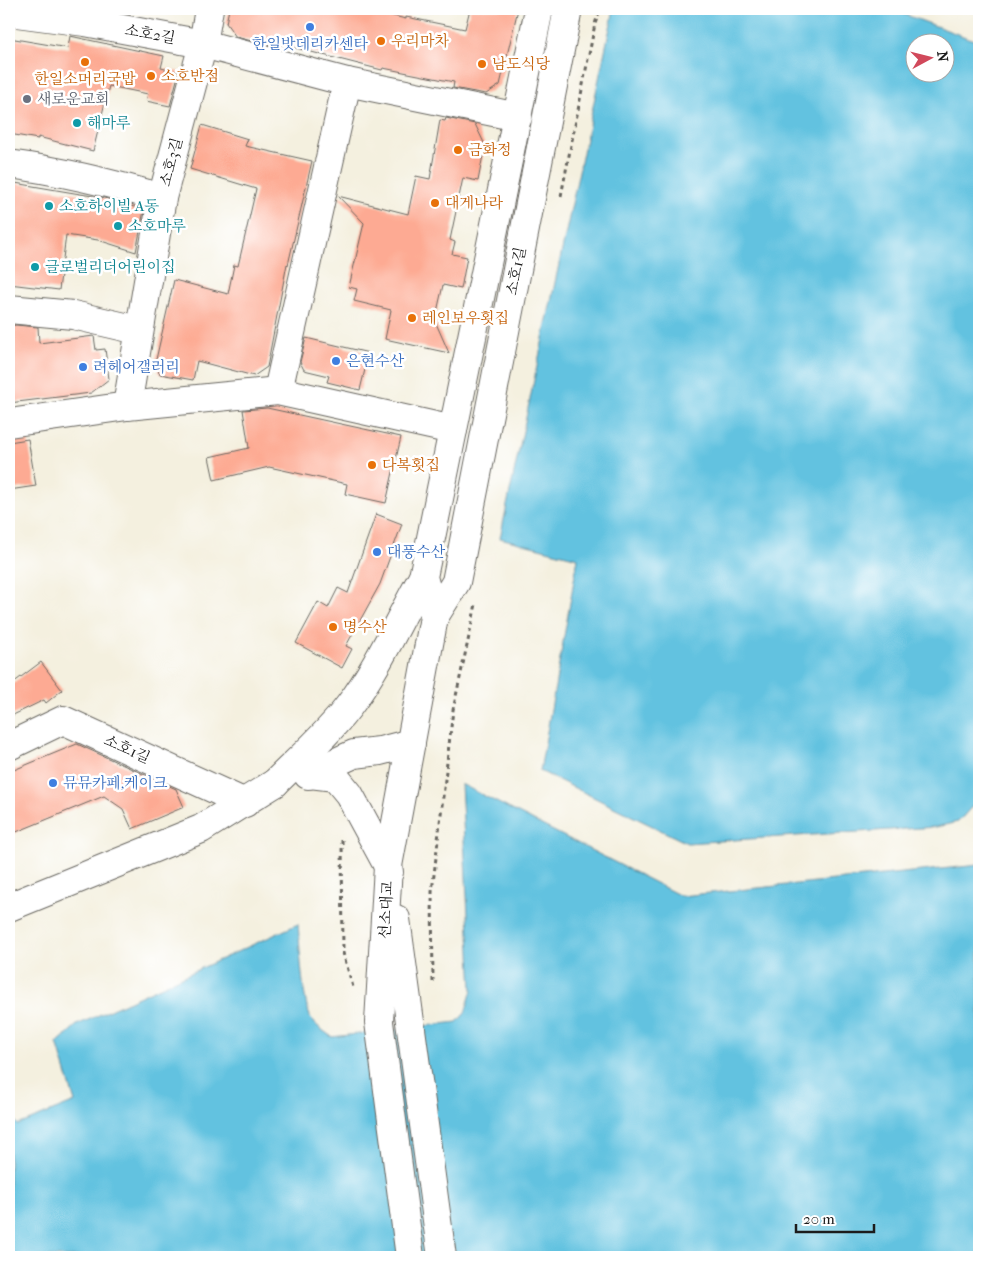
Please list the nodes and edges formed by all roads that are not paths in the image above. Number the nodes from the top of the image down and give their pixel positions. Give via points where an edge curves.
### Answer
1 (209, 9) edge
2 (540, 9) edge
3 (568, 9) edge
4 (9, 12) edge
5 (203, 44) junction
6 (347, 82) junction
7 (518, 117) junction
8 (9, 164) edge
9 (162, 198) junction
10 (9, 309) edge
11 (138, 330) junction
12 (278, 391) junction
13 (126, 406) junction
14 (9, 423) edge
15 (453, 430) junction
16 (423, 577) junction
17 (434, 617) junction
18 (410, 743) junction
19 (9, 746) edge
20 (310, 774) junction
21 (275, 783) junction
22 (245, 803) junction
23 (388, 866) junction
24 (9, 907) edge
25 (410, 1257) edge
26 (442, 1257) edge

1 - 5 street, 소호3길
2 - 7 street, 소호1길
3 - 17 street, 소호1길 via 456,582
4 - 5 street, 소호2길 via 85,22
5 - 6 street
5 - 9 street, 소호3길
6 - 7 street
6 - 12 street
7 - 15 street, 소호1길
8 - 9 street via 88,178
9 - 11 street, 소호3길
10 - 11 street via 73,315
11 - 13 street, 소호3길
12 - 13 street
12 - 15 street
13 - 14 street
15 - 16 street, 소호1길
16 - 17 street, 소호1길
16 - 21 street via 372,673 349,706
17 - 18 street, 소호1길
18 - 20 street via 354,754
18 - 23 street, 소호1길
19 - 22 street, 소호1길 via 63,720
20 - 21 street
20 - 23 street via 335,778 349,794
21 - 22 street
22 - 24 street via 201,829
23 - 25 street, 선소대교 via 379,1022
23 - 26 street, 선소대교 via 412,1019

